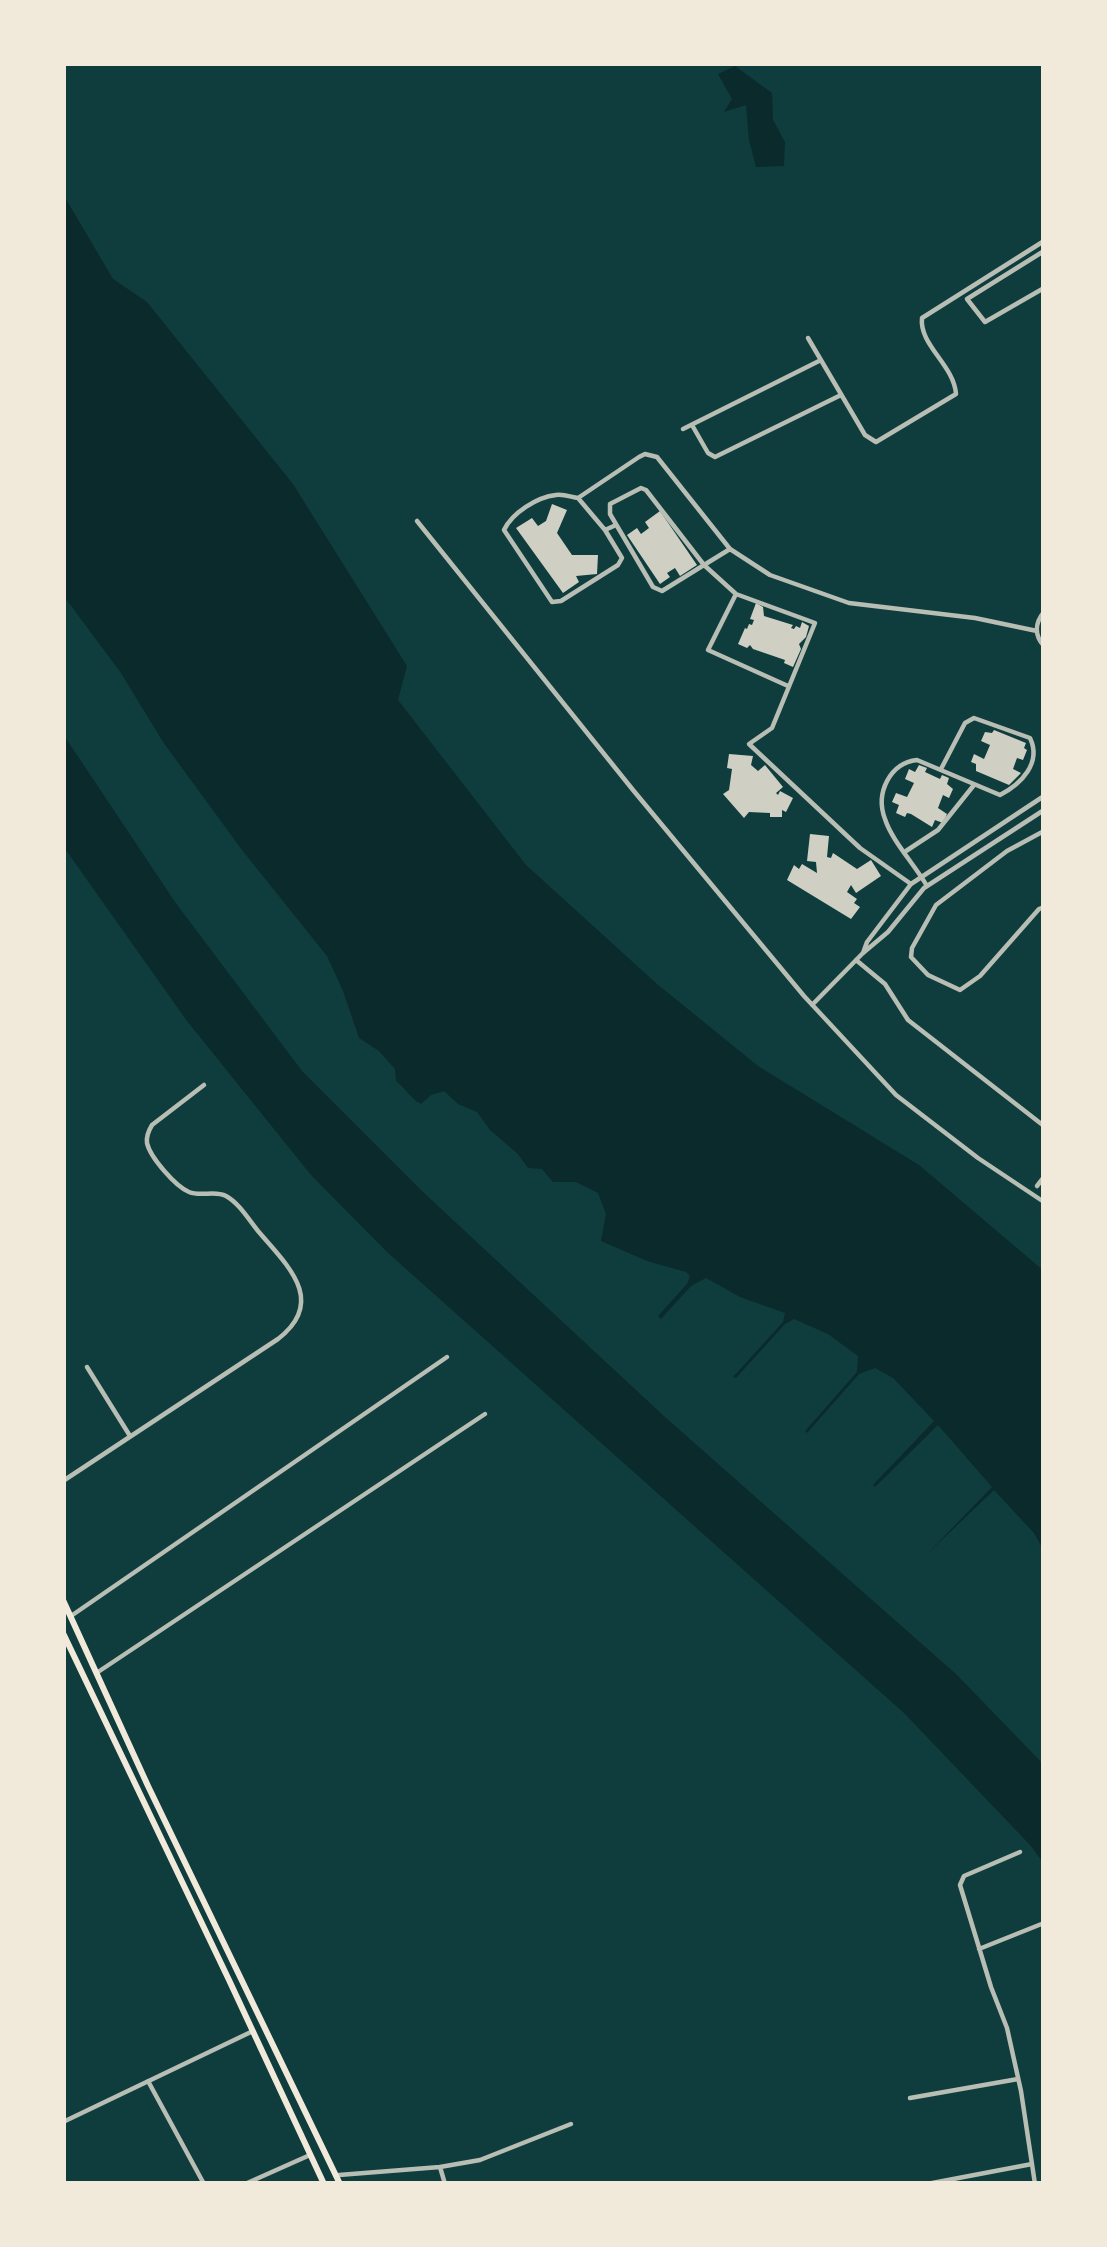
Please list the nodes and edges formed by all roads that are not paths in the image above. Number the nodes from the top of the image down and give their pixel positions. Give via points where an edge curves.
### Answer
1 (1044, 241) edge
2 (1044, 251) edge
3 (1044, 288) edge
4 (808, 338) dead end
5 (819, 361) junction
6 (841, 395) junction
7 (692, 424) junction
8 (683, 429) dead end
9 (578, 498) junction
10 (418, 520) dead end
11 (616, 525) junction
12 (605, 530) junction
13 (730, 549) junction
14 (704, 565) junction
15 (736, 595) junction
16 (1044, 612) edge
17 (1037, 635) junction
18 (1044, 650) edge
19 (788, 686) junction
20 (941, 769) junction
21 (974, 785) junction
22 (1044, 796) edge
23 (1044, 810) edge
24 (1044, 831) edge
25 (906, 852) junction
26 (922, 876) junction
27 (911, 884) junction
28 (927, 886) junction
29 (1044, 907) edge
30 (863, 953) junction
31 (856, 960) junction
32 (812, 1004) junction
33 (204, 1085) dead end
34 (1044, 1126) edge
35 (1044, 1177) edge
36 (1037, 1186) dead end
37 (1044, 1202) edge
38 (447, 1357) dead end
39 (87, 1367) dead end
40 (484, 1414) dead end
41 (130, 1436) junction
42 (63, 1481) edge
43 (63, 1600) edge
44 (71, 1616) junction
45 (63, 1633) edge
46 (98, 1672) junction
47 (1020, 1852) dead end
48 (1044, 1923) edge
49 (979, 1948) junction
50 (253, 2030) junction
51 (1018, 2079) junction
52 (148, 2081) junction
53 (910, 2098) dead end
54 (63, 2122) edge
55 (571, 2124) dead end
56 (310, 2155) junction
57 (1032, 2164) junction
58 (440, 2167) junction
59 (335, 2175) junction
60 (204, 2184) edge
61 (245, 2184) edge
62 (324, 2184) edge
63 (340, 2184) edge
64 (445, 2184) edge
65 (927, 2184) edge
66 (1035, 2184) edge

1 - 6 street via 922,318 956,394 876,442
2 - 3 street via 967,299 986,322
4 - 5 street
5 - 6 street
5 - 7 street
6 - 7 street via 712,457
7 - 8 street
9 - 12 street
9 - 12 street via 537,502 504,530 552,602 618,565 622,558
9 - 13 street via 651,454
10 - 32 street
11 - 12 street
11 - 14 street via 658,591
11 - 14 street via 610,504 645,489
13 - 14 street
13 - 17 street via 770,574 850,603 975,618
14 - 15 street
15 - 19 street via 708,650
15 - 19 street via 814,623
16 - 17 street
17 - 18 street
19 - 27 street via 772,728 749,745
20 - 21 street
20 - 21 street via 974,718 1030,738 1035,760 1018,785 1000,795
20 - 25 street via 906,761 884,786 885,820
21 - 25 street via 938,830
22 - 26 street
23 - 28 street
24 - 29 street via 936,905 911,957 960,990
25 - 26 street
26 - 27 street
26 - 28 street
27 - 30 street
28 - 30 street
30 - 31 street
31 - 32 street
31 - 34 street via 885,984 908,1020
32 - 37 street via 896,1094
33 - 41 street via 152,1124 149,1148 189,1192 232,1201 289,1267 302,1310 278,1339
35 - 36 street
38 - 44 street
39 - 41 street
40 - 46 street
41 - 42 street
43 - 44 main road
44 - 46 main road
45 - 50 main road
46 - 59 main road
47 - 49 street via 960,1885
48 - 49 street
49 - 51 street
50 - 52 street
50 - 56 main road
51 - 53 street
51 - 57 street
52 - 54 street
52 - 60 street
55 - 58 street
56 - 61 street
56 - 62 main road
57 - 65 street
57 - 66 street
58 - 59 street
58 - 64 street
59 - 63 main road

